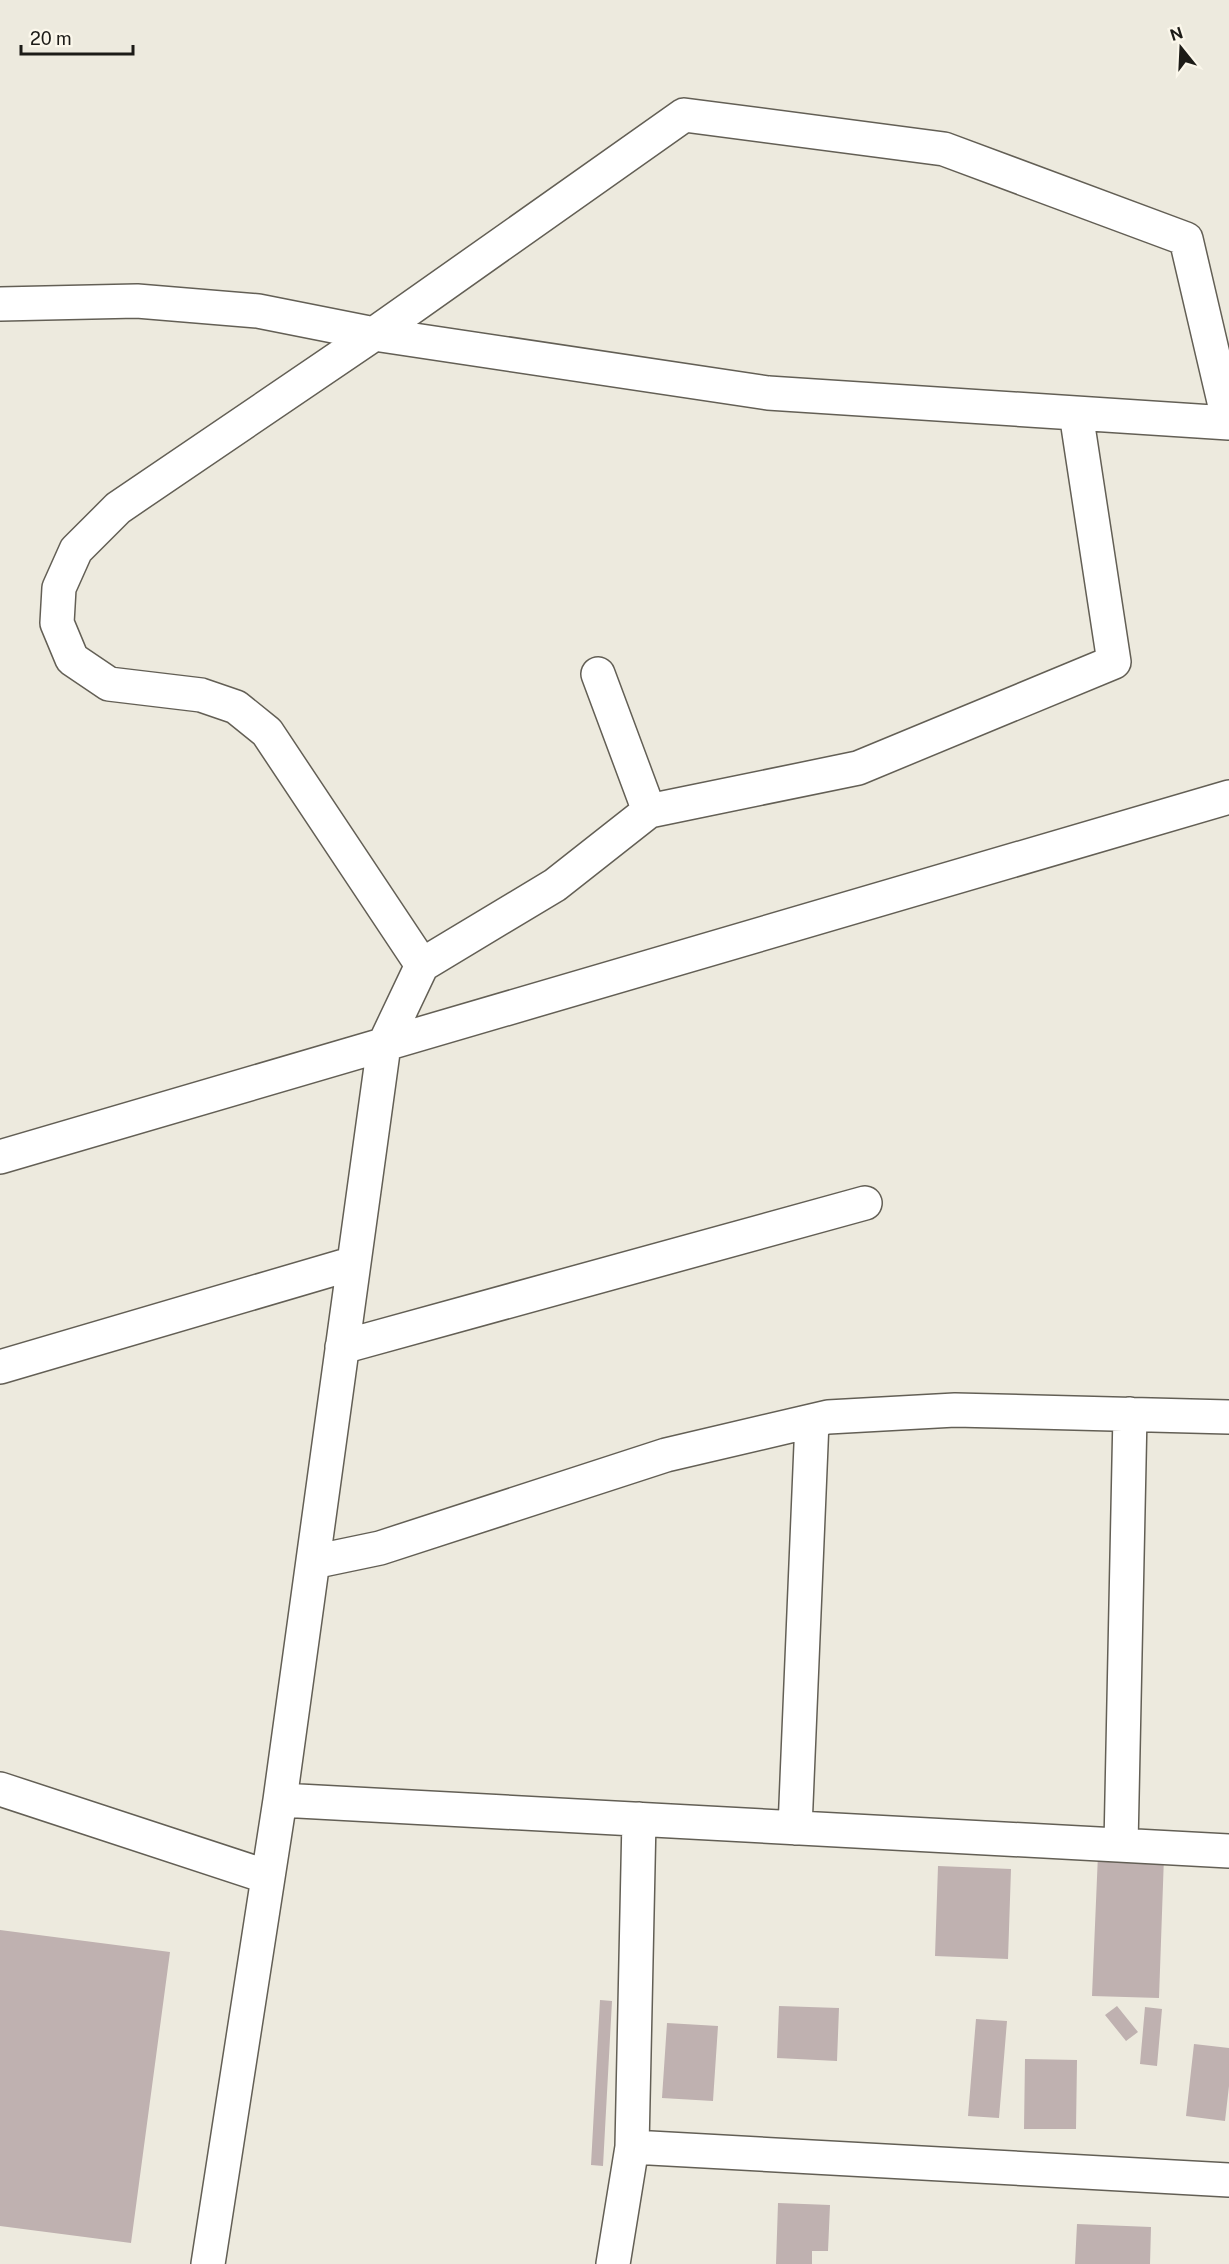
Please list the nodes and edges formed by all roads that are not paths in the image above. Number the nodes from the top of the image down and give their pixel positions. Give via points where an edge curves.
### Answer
1 (0, 304) edge
2 (374, 334) junction
3 (1076, 413) junction
4 (1229, 423) edge
5 (598, 674) dead end
6 (1229, 797) edge
7 (649, 811) junction
8 (422, 965) junction
9 (384, 1045) junction
10 (0, 1157) edge
11 (865, 1203) dead end
12 (354, 1263) junction
13 (342, 1347) junction
14 (0, 1367) edge
15 (1130, 1414) junction
16 (1229, 1417) edge
17 (812, 1420) junction
18 (313, 1562) junction
19 (0, 1789) edge
20 (280, 1800) junction
21 (639, 1819) junction
22 (795, 1828) junction
23 (1120, 1845) junction
24 (1229, 1851) edge
25 (268, 1877) junction
26 (632, 2146) junction
27 (1229, 2180) edge
28 (207, 2264) edge
29 (613, 2264) edge

1 - 2 street via 137,301 258,311
2 - 3 street via 768,393
2 - 4 street via 684,115 944,149 1186,239
2 - 8 street via 118,508 76,550 59,588 57,623 72,658 109,684 201,695 236,707 267,732
3 - 4 street
3 - 7 street via 1114,662 858,768
5 - 7 street
6 - 9 street
7 - 8 street via 555,885
8 - 9 street
9 - 10 street
9 - 12 street
11 - 13 street
12 - 13 street
12 - 14 street
13 - 18 street
15 - 16 street
15 - 17 street via 955,1410
15 - 23 street
17 - 18 street via 666,1455 380,1548
17 - 22 street
18 - 20 street
19 - 25 street
20 - 21 street
20 - 25 street
21 - 22 street
21 - 26 street
22 - 23 street
23 - 24 street
25 - 28 street
26 - 27 street
26 - 29 street

